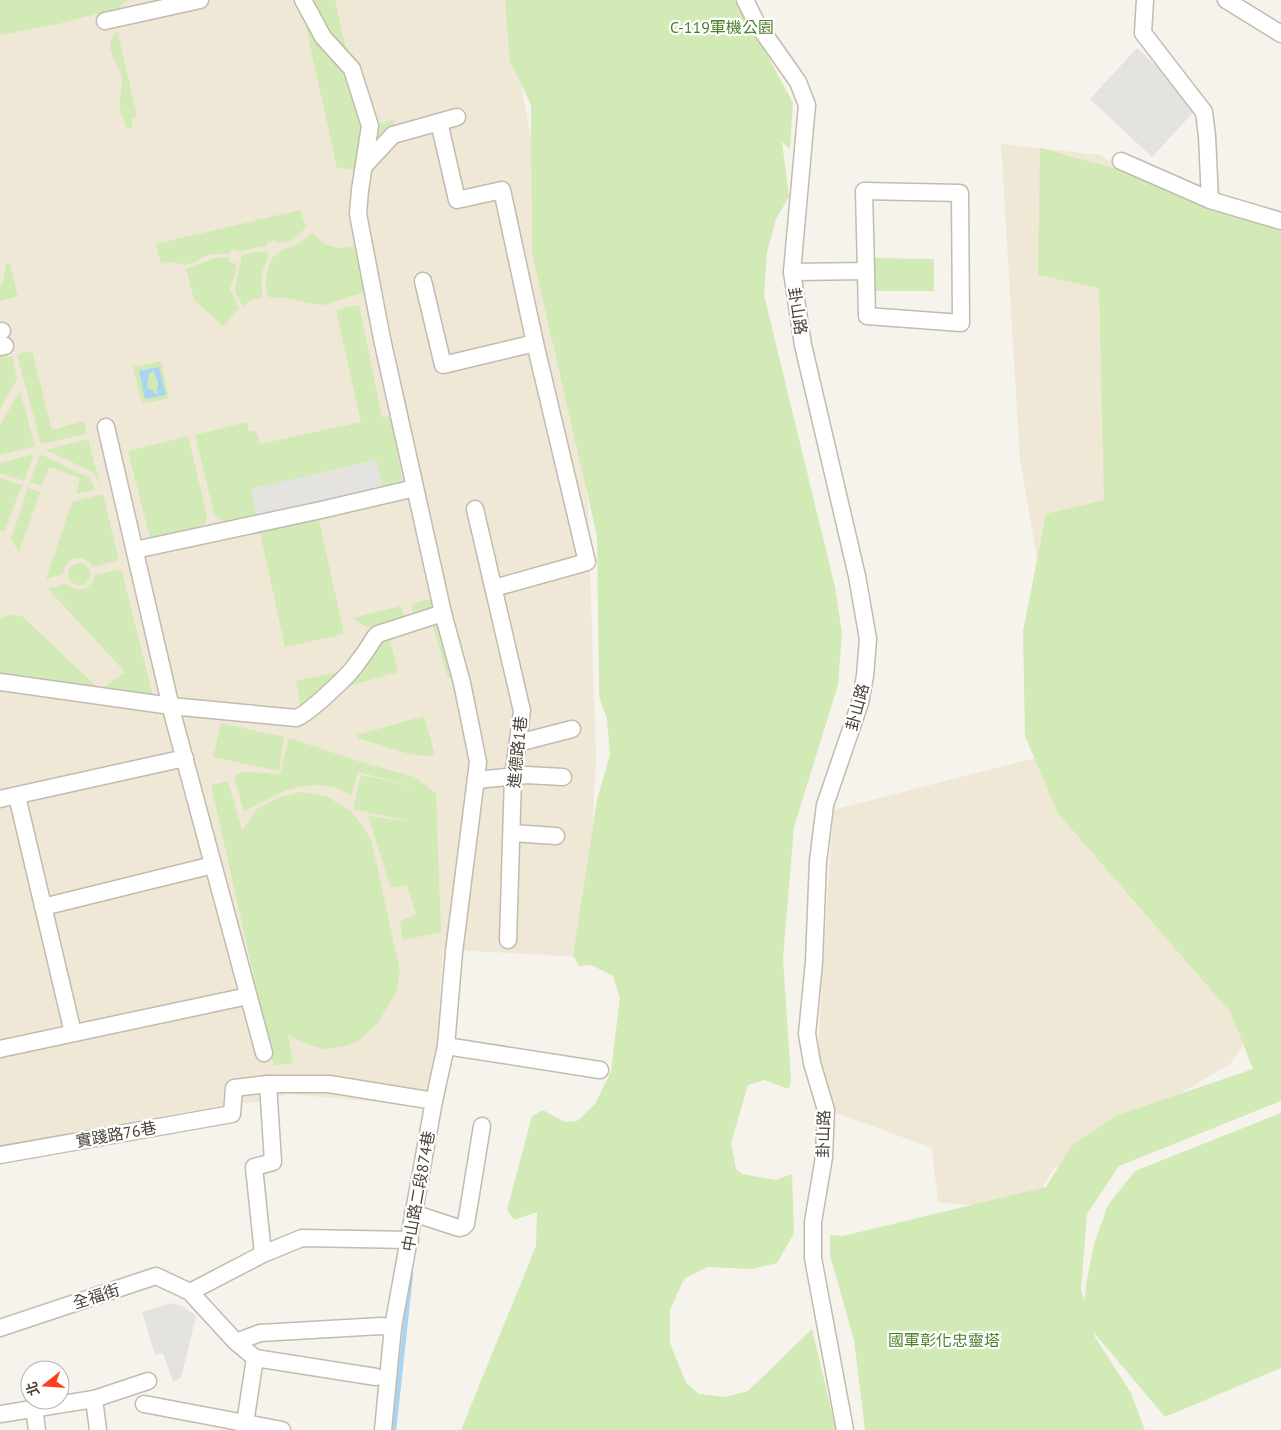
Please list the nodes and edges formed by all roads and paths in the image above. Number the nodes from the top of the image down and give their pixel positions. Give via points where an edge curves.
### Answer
1 (200, 0) edge
2 (304, 0) edge
3 (745, 0) edge
4 (1145, 0) edge
5 (1226, 0) edge
6 (105, 21) dead end
7 (1281, 34) edge
8 (457, 117) dead end
9 (439, 122) junction
10 (1121, 162) dead end
11 (364, 166) junction
12 (1210, 200) junction
13 (1281, 221) edge
14 (866, 270) junction
15 (792, 272) junction
16 (424, 281) dead end
17 (535, 343) junction
18 (106, 427) dead end
19 (415, 488) junction
20 (475, 509) dead end
21 (135, 550) junction
22 (494, 588) junction
23 (443, 613) junction
24 (0, 682) edge
25 (171, 706) junction
26 (572, 730) dead end
27 (518, 743) junction
28 (184, 758) junction
29 (513, 776) junction
30 (563, 777) dead end
31 (476, 780) junction
32 (17, 796) junction
33 (0, 799) edge
34 (512, 833) junction
35 (556, 836) dead end
36 (213, 865) junction
37 (43, 907) junction
38 (508, 940) dead end
39 (248, 996) junction
40 (73, 1033) junction
41 (446, 1046) junction
42 (0, 1048) edge
43 (264, 1053) dead end
44 (600, 1070) dead end
45 (268, 1084) junction
46 (434, 1102) junction
47 (482, 1126) dead end
48 (0, 1155) edge
49 (417, 1214) junction
50 (410, 1240) junction
51 (262, 1254) junction
52 (190, 1292) junction
53 (387, 1326) junction
54 (0, 1328) edge
55 (236, 1342) junction
56 (254, 1358) junction
57 (376, 1377) dead end
58 (148, 1381) dead end
59 (94, 1399) junction
60 (70, 1403) edge
61 (144, 1404) dead end
62 (23, 1410) edge
63 (34, 1410) edge
64 (0, 1414) edge
65 (245, 1427) edge
66 (37, 1430) edge
67 (98, 1430) edge
68 (282, 1430) edge
69 (383, 1430) edge
70 (845, 1430) edge

1 - 6 street
2 - 11 street, 中山路二段874巷 via 323,37 352,69 370,126
3 - 15 street, 卦山路 via 756,22 798,82 807,105
4 - 12 street via 1144,33 1204,112
5 - 7 street
8 - 9 street
9 - 11 street via 393,135
9 - 17 street via 456,200 502,190
10 - 12 street
11 - 19 street, 中山路二段874巷 via 358,208 382,339
12 - 13 street
14 - 14 street via 864,191 960,193 961,323 867,316
14 - 15 street
15 - 70 street, 卦山路 via 803,345 857,576 868,639 860,703 826,806 818,861 808,1034 812,1063 826,1110 824,1157 813,1222 813,1258
16 - 17 street via 443,365
17 - 22 street via 587,562
18 - 21 street
19 - 21 street
19 - 23 street, 中山路二段874巷
20 - 22 street, 進德路1巷
21 - 25 street
22 - 27 street, 進德路1巷 via 522,710
23 - 25 street via 378,634 355,667 302,716
23 - 31 street, 中山路二段874巷 via 470,719 478,762
24 - 25 street
25 - 28 street
26 - 27 street
27 - 29 street, 進德路1巷
28 - 32 street
28 - 36 street
29 - 30 street
29 - 31 street
29 - 34 street, 進德路1巷
31 - 41 street, 中山路二段874巷 via 454,952
32 - 33 street
32 - 37 street
34 - 35 street
34 - 38 street, 進德路1巷
36 - 37 street
36 - 39 street
37 - 40 street
39 - 40 street
39 - 43 street
40 - 42 street
41 - 44 street
41 - 46 street, 中山路二段874巷
45 - 46 street via 329,1084
45 - 48 street, 實踐路76巷 via 234,1088 232,1114
45 - 51 street via 273,1162 254,1167
46 - 49 street, 中山路二段874巷
47 - 49 street via 466,1224 459,1228
49 - 50 street, 中山路二段874巷
50 - 51 street via 302,1238
50 - 53 street, 中山路二段874巷
51 - 52 street
52 - 54 street, 全福街 via 156,1276
52 - 55 street
53 - 55 street via 260,1333
53 - 69 street, 中山路二段874巷
55 - 56 street
56 - 57 street
56 - 65 street
58 - 59 street
59 - 60 street
59 - 67 street
61 - 65 street
62 - 64 street
63 - 66 street
65 - 68 street

